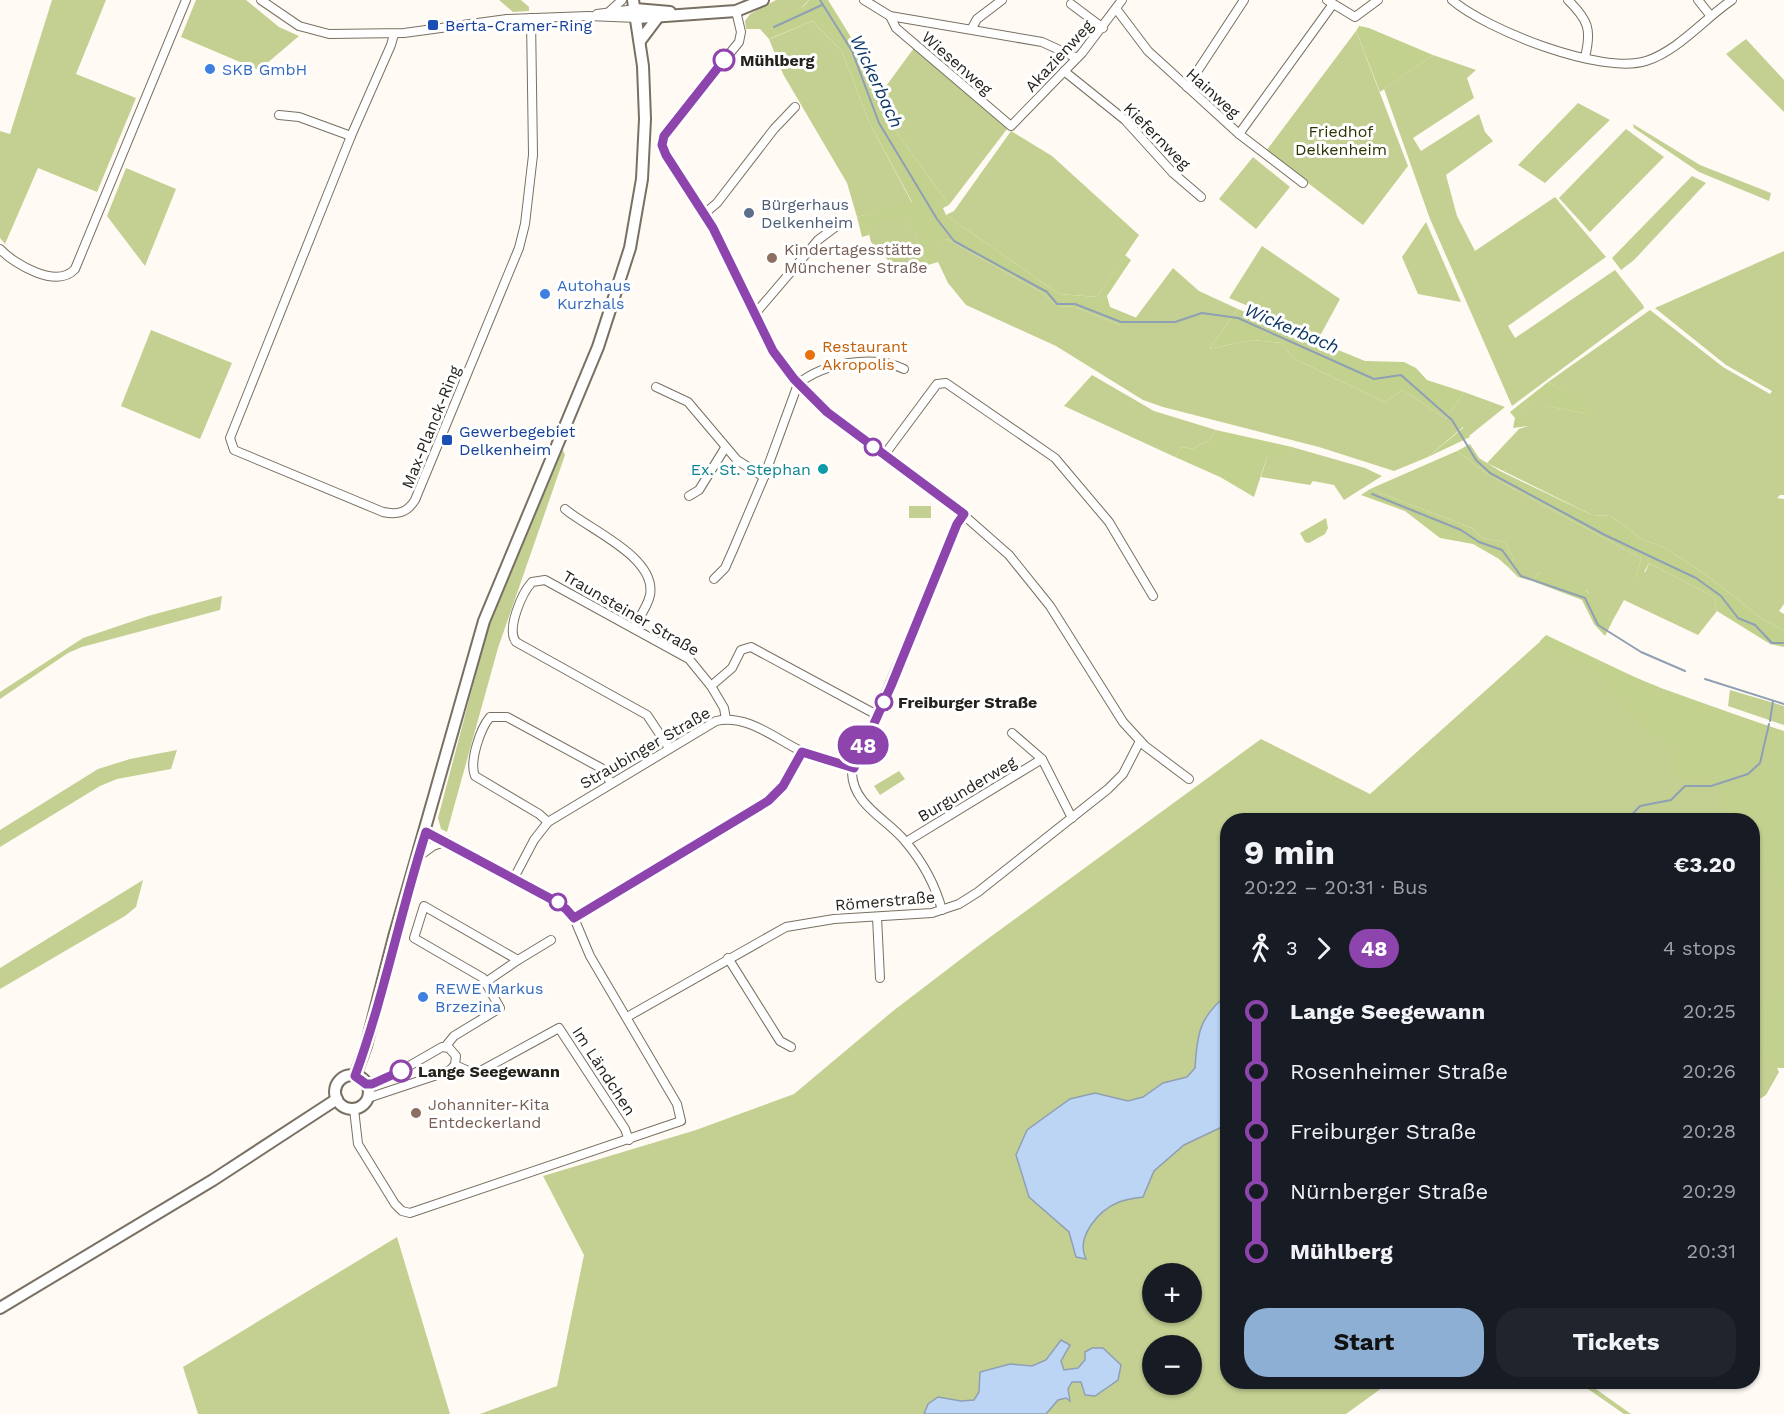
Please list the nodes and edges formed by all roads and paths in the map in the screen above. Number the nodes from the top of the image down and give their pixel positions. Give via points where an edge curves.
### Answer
1 (186, 0) edge
2 (261, 0) edge
3 (622, 0) edge
4 (764, 0) edge
5 (864, 0) edge
6 (1002, 0) edge
7 (1122, 0) edge
8 (1244, 0) edge
9 (1378, 0) edge
10 (1452, 0) edge
11 (1568, 0) edge
12 (1698, 0) edge
13 (1732, 0) edge
14 (1330, 2) edge
15 (1071, 4) dead end
16 (635, 9) edge
17 (1117, 10) junction
18 (610, 11) junction
19 (736, 11) junction
20 (682, 14) junction
21 (1710, 15) junction
22 (588, 16) junction
23 (890, 16) junction
24 (658, 17) junction
25 (531, 18) junction
26 (972, 28) junction
27 (1103, 28) junction
28 (394, 34) junction
29 (640, 41) junction
30 (1586, 57) junction
31 (1077, 58) junction
32 (1064, 71) junction
33 (1187, 87) junction
34 (795, 108) dead end
35 (279, 115) dead end
36 (1011, 126) joint
37 (1239, 134) junction
38 (351, 136) junction
39 (1303, 183) dead end
40 (1201, 197) dead end
41 (704, 214) junction
42 (842, 222) dead end
43 (0, 249) edge
44 (754, 315) junction
45 (904, 369) dead end
46 (798, 384) junction
47 (656, 387) dead end
48 (725, 448) junction
49 (885, 454) junction
50 (764, 477) junction
51 (689, 496) dead end
52 (565, 509) dead end
53 (964, 514) junction
54 (714, 579) dead end
55 (1153, 596) dead end
56 (633, 628) junction
57 (711, 686) junction
58 (877, 716) junction
59 (726, 719) junction
60 (1012, 733) dead end
61 (1140, 741) junction
62 (669, 748) junction
63 (802, 752) junction
64 (1042, 759) junction
65 (854, 768) junction
66 (1189, 779) dead end
67 (610, 783) junction
68 (1072, 818) junction
69 (548, 822) junction
70 (426, 832) junction
71 (447, 841) junction
72 (906, 842) junction
73 (418, 857) junction
74 (514, 878) junction
75 (942, 910) junction
76 (877, 917) junction
77 (574, 918) junction
78 (551, 940) dead end
79 (728, 958) junction
80 (518, 960) junction
81 (880, 978) dead end
82 (486, 982) junction
83 (627, 1017) junction
84 (445, 1047) junction
85 (791, 1047) dead end
86 (455, 1065) junction
87 (355, 1076) junction
88 (366, 1084) junction
89 (368, 1098) junction
90 (337, 1099) junction
91 (354, 1109) junction
92 (629, 1140) junction
93 (0, 1308) edge

1 - 43 street via 75,269 67,276 52,277 18,263
2 - 28 street via 287,20 310,31
3 - 18 street
4 - 19 main road
5 - 23 street
6 - 26 street via 977,19
7 - 17 street, Akazienweg
8 - 33 street
9 - 14 street via 1355,17
10 - 30 street via 1526,42
11 - 30 street via 1585,17
12 - 21 street
13 - 21 street
14 - 37 street
15 - 27 street
16 - 18 street
16 - 20 main road
16 - 22 street
16 - 24 main road
16 - 29 main road
17 - 27 street, Akazienweg
17 - 33 street, Hainweg via 1148,51
18 - 22 street
19 - 20 main road
19 - 41 street via 739,42 662,141 666,155
20 - 24 main road
21 - 30 street via 1676,43 1645,61 1622,63
22 - 25 street
23 - 26 street
23 - 36 street, Wiesenweg via 896,28
24 - 29 main road
25 - 28 street
25 - 38 street, Max-Planck-Ring via 532,181 522,240 415,500 398,514 383,512 234,450 230,443
26 - 31 street via 1042,42
27 - 31 street, Akazienweg
28 - 38 street, Max-Planck-Ring
29 - 70 main road via 645,93 644,158 636,224 624,273 598,347 484,621
31 - 32 street, Akazienweg
32 - 36 street, Akazienweg
32 - 40 street, Kiefernweg via 1125,120 1173,173
33 - 37 street, Hainweg
34 - 41 street
35 - 38 street via 299,117
37 - 39 street, Hainweg
41 - 44 street
42 - 44 street via 819,240
44 - 46 street via 773,351
45 - 46 street via 881,362 849,362
46 - 49 street via 827,412
46 - 50 street
47 - 48 street via 688,402
48 - 50 street
48 - 51 street via 699,490
49 - 53 street
49 - 55 street via 937,384 946,383 1055,458 1109,522
50 - 54 street via 724,568
52 - 56 street via 619,545 645,571 650,596
53 - 58 street
53 - 61 street via 1027,575 1104,696
56 - 57 street, Traunsteiner Straße via 689,659
56 - 62 street, Traunsteiner Straße via 541,579 529,585 511,631 516,642 647,715
57 - 58 street via 732,668 741,651 751,647
57 - 59 street, Traunsteiner Straße
58 - 65 street
59 - 62 street, Straubinger Straße via 706,725
59 - 63 street, Straubinger Straße via 744,721
60 - 64 street
61 - 66 street
61 - 68 street, Römerstraße via 1123,774
62 - 67 street, Straubinger Straße
63 - 65 street, Straubinger Straße
63 - 77 street via 783,786 768,801
64 - 68 street
64 - 72 street, Burgunderweg
65 - 72 street via 855,785 867,806
67 - 69 street, Straubinger Straße
67 - 69 street via 601,768 507,717 490,717 483,727 473,765 475,776
68 - 75 street, Römerstraße via 978,892
69 - 74 street, Straubinger Straße
70 - 71 street
70 - 73 main road
71 - 73 street
71 - 74 street
72 - 75 street via 922,863
73 - 87 main road
74 - 77 street via 560,904
75 - 76 street, Römerstraße
76 - 79 street, Römerstraße via 798,924 774,932
76 - 81 street
77 - 83 street via 590,956
78 - 80 street
79 - 83 street, Römerstraße
79 - 85 street via 780,1041
80 - 82 street
80 - 82 street via 424,906 414,938
82 - 84 street via 500,1008 454,1036
83 - 92 street via 677,1104 681,1121
84 - 86 street via 455,1053
84 - 88 street via 383,1081
86 - 89 street via 449,1071
86 - 92 street, Im Ländchen via 475,1074 559,1028
87 - 88 main road
87 - 90 main road via 345,1077 337,1084
88 - 89 main road
89 - 91 main road
90 - 91 main road via 344,1107
90 - 93 main road via 222,1174
91 - 92 street via 358,1144 395,1204 407,1212

